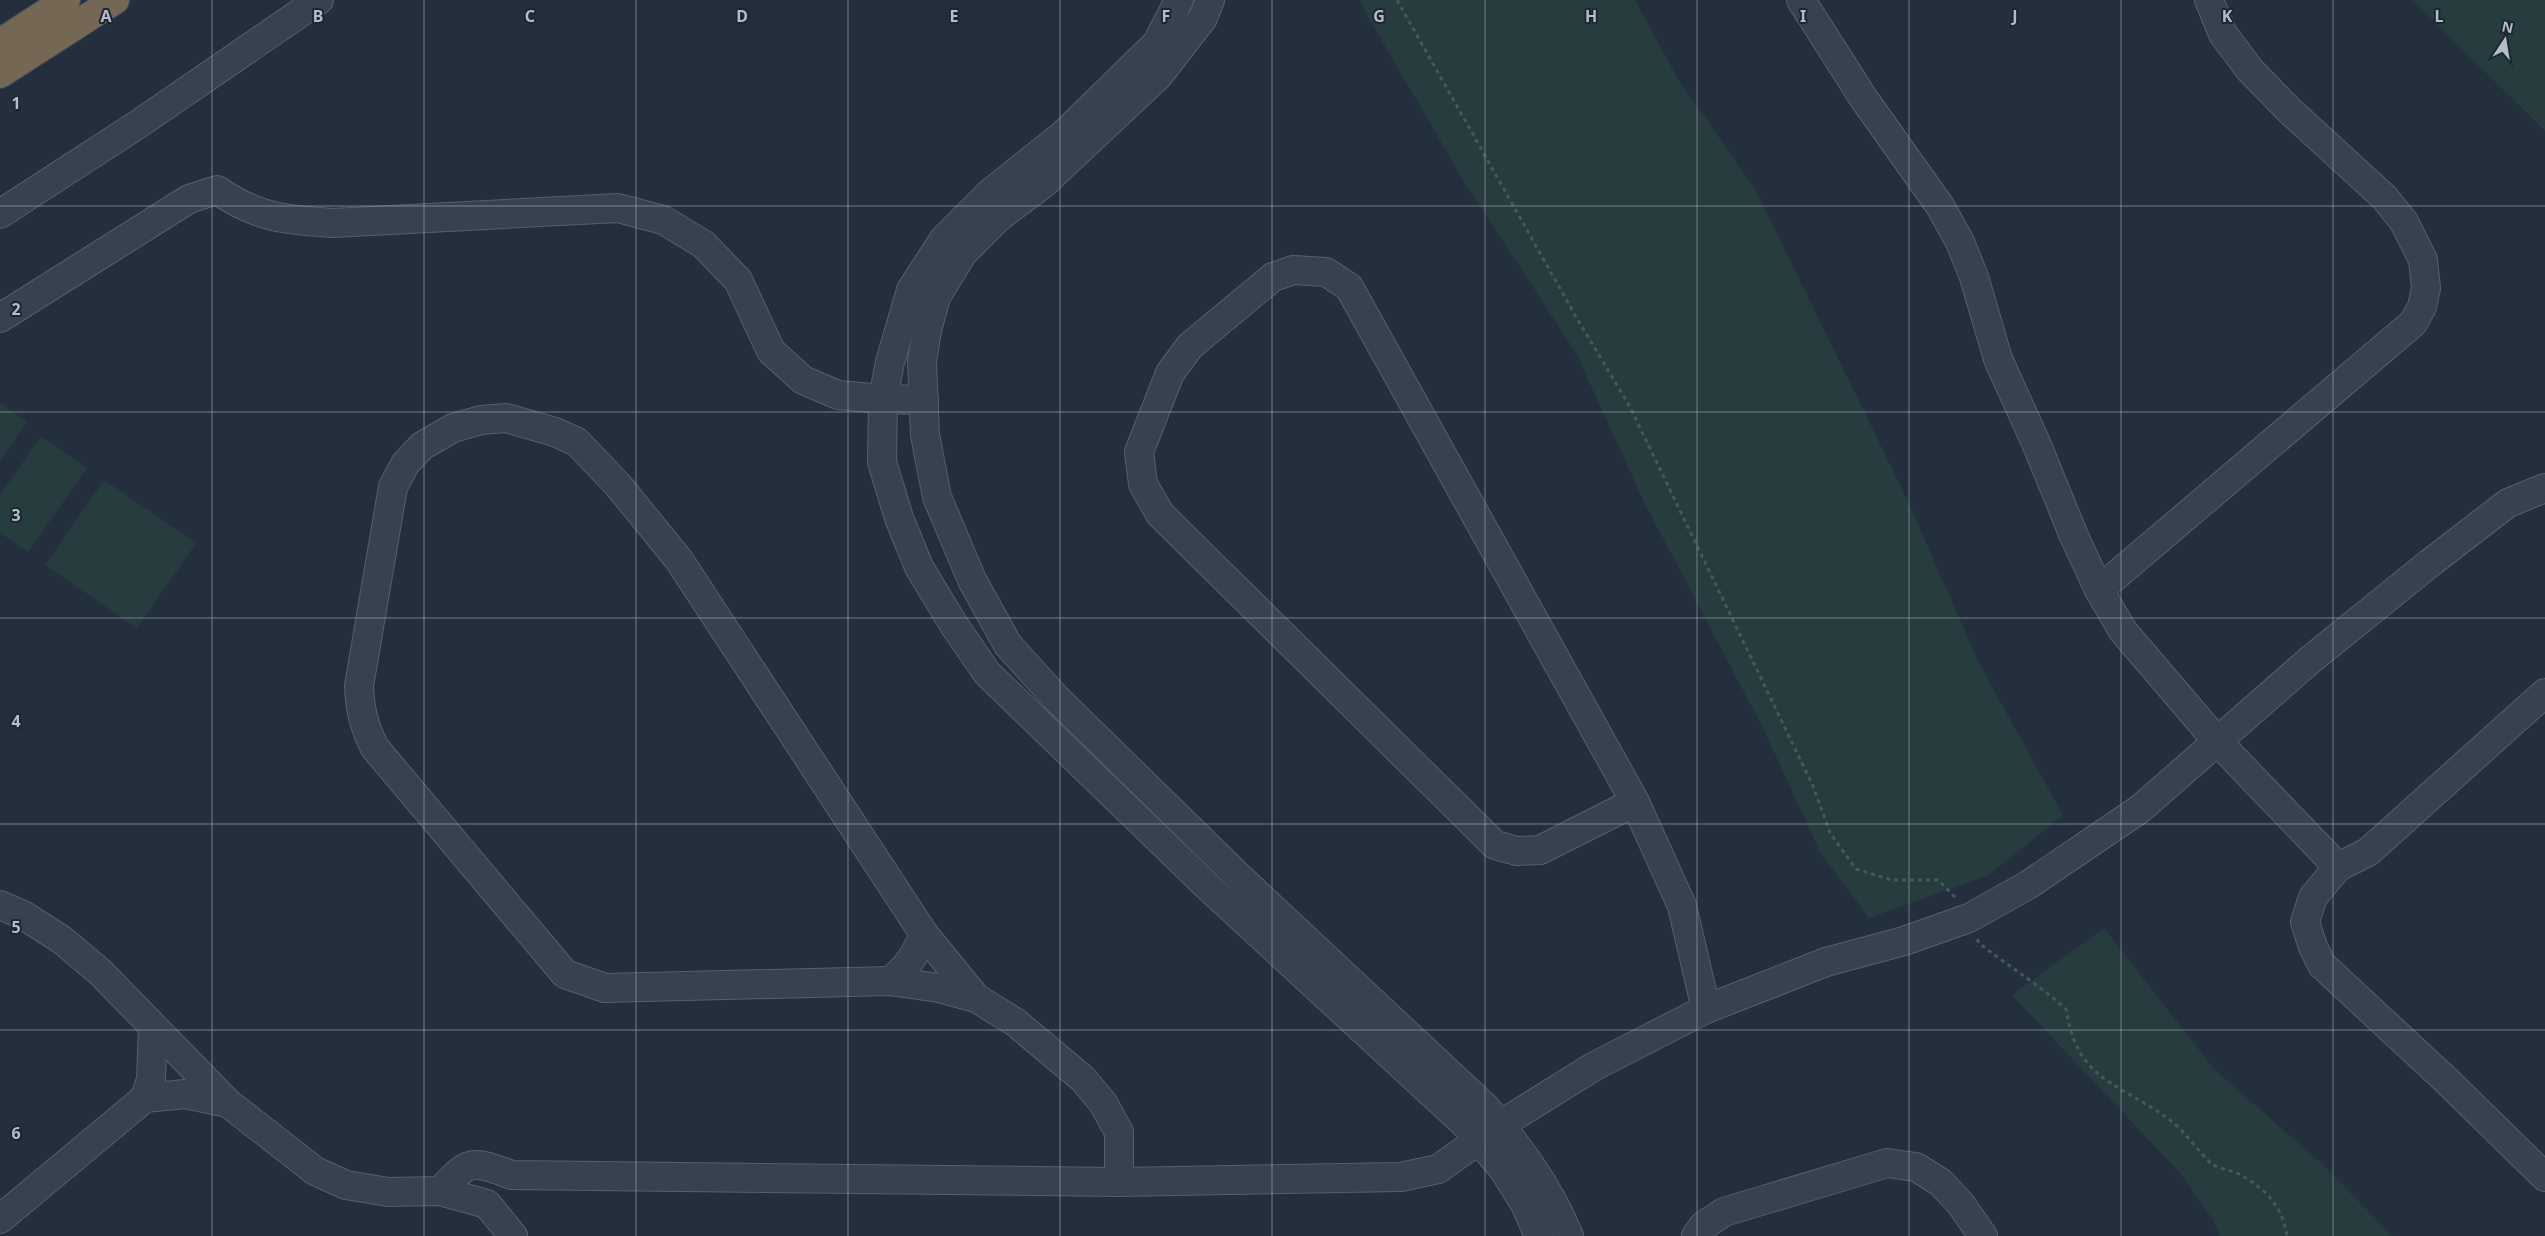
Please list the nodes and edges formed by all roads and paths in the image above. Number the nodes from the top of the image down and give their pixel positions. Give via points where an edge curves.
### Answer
1 (66, 0) edge
2 (115, 0) edge
3 (319, 0) edge
4 (1179, 0) edge
5 (1210, 0) edge
6 (1397, 0) edge
7 (1801, 0) edge
8 (2209, 0) edge
9 (0, 43) edge
10 (0, 74) edge
11 (0, 214) edge
12 (0, 318) edge
13 (883, 400) junction
14 (924, 400) junction
15 (2545, 488) edge
16 (2099, 590) junction
17 (2545, 693) edge
18 (2217, 741) junction
19 (1636, 802) junction
20 (2338, 867) junction
21 (0, 905) edge
22 (1969, 918) junction
23 (924, 934) junction
24 (890, 981) junction
25 (976, 998) junction
26 (1706, 1009) junction
27 (153, 1027) junction
28 (144, 1098) junction
29 (228, 1103) junction
30 (1490, 1133) junction
31 (512, 1176) junction
32 (2545, 1177) edge
33 (1119, 1182) junction
34 (440, 1191) junction
35 (487, 1204) junction
36 (0, 1219) edge
37 (513, 1236) edge
38 (1540, 1236) edge
39 (1569, 1236) edge
40 (1696, 1236) edge
41 (1984, 1236) edge
42 (2287, 1236) edge

1 - 9 highway
2 - 10 highway
3 - 11 street
4 - 13 street via 1157,43 1064,134 989,194 944,239 911,290 890,362
5 - 14 street via 1203,18 1158,76 963,253 936,297 922,362
6 - 22 path via 1630,407 1813,786 1830,833 1856,869 1892,880 1938,880 1954,895
7 - 16 street via 1864,99 1940,206 1960,242 1974,277 1998,359
8 - 16 street via 2223,34 2250,70 2385,198 2404,222 2423,260 2426,288 2422,307 2413,323
12 - 13 street via 189,199 217,190 241,206 287,220 333,223 618,208 663,220 703,244 738,280 771,351 803,380 838,394
13 - 14 street
13 - 30 street via 882,462 899,518 919,567 987,673 1205,884 1449,1110
14 - 30 street via 925,434 937,497 972,580 1008,645 1057,699 1239,877 1485,1107
15 - 18 street via 2508,503 2310,660
16 - 18 street via 2123,631
17 - 20 street via 2368,852
18 - 20 street
18 - 22 street via 2140,809 2028,885
19 - 19 street via 1349,288 1326,272 1293,270 1273,277 1190,346 1170,373 1139,452 1143,484 1160,514 1496,845 1517,851 1540,850
19 - 26 street via 1682,906
20 - 32 street via 2313,897 2305,922 2322,965
21 - 27 street via 23,915 62,940 100,972
22 - 26 street via 1904,941 1826,962
22 - 42 path via 1979,943 2066,1008 2076,1048 2094,1071 2170,1121 2214,1165 2257,1185 2272,1199 2285,1221
23 - 24 street via 903,971
23 - 24 street via 679,560 618,485 577,442 506,418 481,420 453,428 422,446 405,464 393,487 359,686 360,711 366,731 375,748 565,974 605,988
23 - 25 street
24 - 25 street via 939,988
25 - 33 street via 1015,1022 1083,1078 1103,1103 1118,1132
26 - 30 street via 1593,1067
27 - 28 street via 151,1079
27 - 29 street
28 - 29 street via 185,1094
28 - 36 street
29 - 34 street via 315,1171 338,1181 388,1192
30 - 33 street via 1438,1169 1401,1177
30 - 38 street via 1503,1169
30 - 39 street via 1546,1186
31 - 33 street
31 - 34 street via 483,1164 472,1164 463,1168
31 - 35 street
34 - 35 street
35 - 37 street
40 - 41 street via 1703,1226 1724,1212 1886,1163 1916,1167 1940,1182

